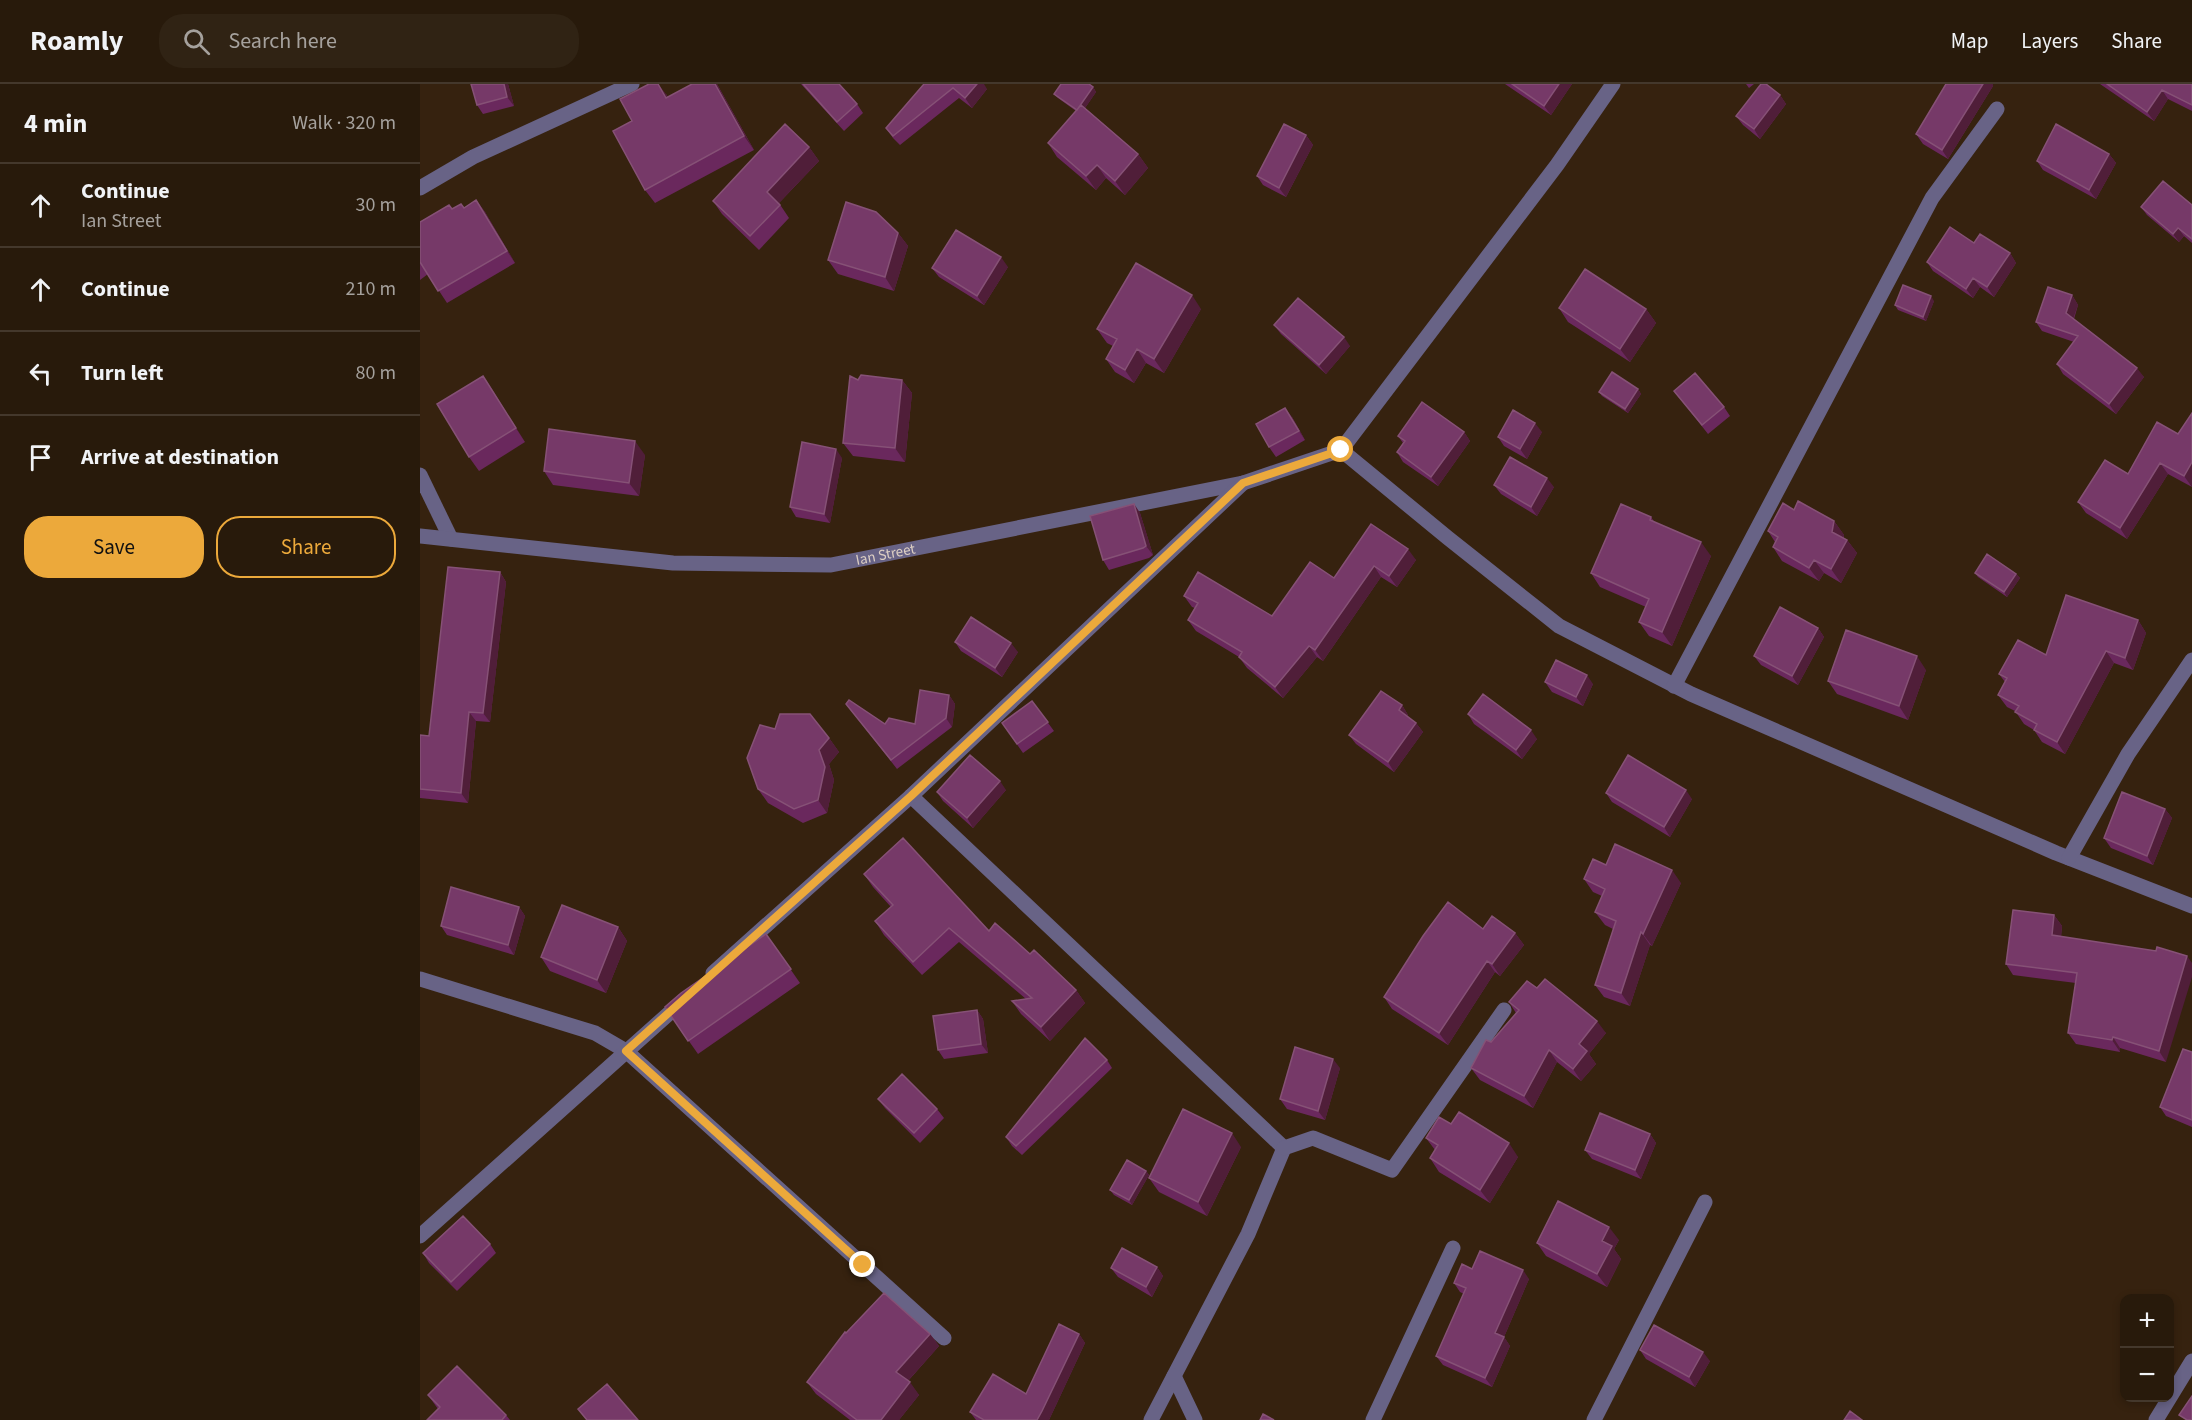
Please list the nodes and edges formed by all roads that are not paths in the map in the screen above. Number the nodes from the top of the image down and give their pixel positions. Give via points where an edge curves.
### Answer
1 (632, 84) edge
2 (1613, 84) edge
3 (1997, 109) dead end
4 (420, 188) edge
5 (1341, 450) junction
6 (420, 475) edge
7 (1243, 483) junction
8 (420, 536) edge
9 (451, 539) junction
10 (2192, 660) edge
11 (1674, 686) junction
12 (911, 796) junction
13 (2069, 858) junction
14 (2192, 906) edge
15 (420, 979) edge
16 (1504, 1011) dead end
17 (626, 1051) junction
18 (1284, 1148) junction
19 (1705, 1202) dead end
20 (420, 1236) edge
21 (1453, 1248) dead end
22 (944, 1338) dead end
23 (2192, 1361) edge
24 (1174, 1376) junction
25 (1152, 1420) edge
26 (1195, 1420) edge
27 (1373, 1420) edge
28 (1594, 1420) edge
29 (2156, 1420) edge

1 - 4 street via 473,157
2 - 5 street via 1557,165
3 - 11 street via 1932,198
5 - 7 street, Ian Street
5 - 11 street via 1559,626
6 - 9 street
7 - 9 street, Ian Street via 831,565 673,563
7 - 12 street
8 - 9 street, Ian Street
10 - 13 street via 2128,754
11 - 13 street
12 - 17 street
12 - 18 street
13 - 14 street
15 - 17 street via 595,1033
16 - 18 street via 1392,1170 1313,1138
17 - 20 street
17 - 22 street
18 - 24 street via 1248,1234
19 - 28 street
21 - 27 street
23 - 29 street
24 - 25 street
24 - 26 street

